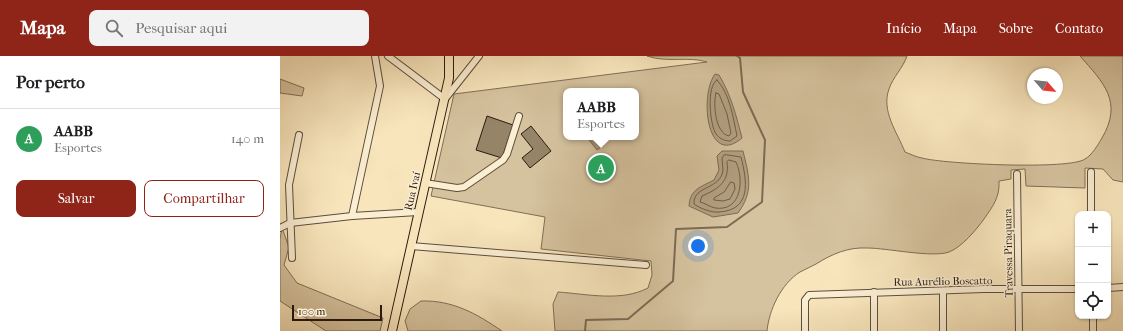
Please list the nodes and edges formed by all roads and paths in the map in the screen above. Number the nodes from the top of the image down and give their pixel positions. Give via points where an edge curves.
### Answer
1 (375, 56) edge
2 (388, 56) edge
3 (448, 56) edge
4 (479, 56) edge
5 (445, 99) junction
6 (519, 116) dead end
7 (299, 135) dead end
8 (1091, 172) dead end
9 (1017, 174) dead end
10 (425, 183) junction
11 (1091, 211) edge
12 (418, 212) junction
13 (352, 216) junction
14 (290, 223) junction
15 (281, 228) edge
16 (411, 246) junction
17 (292, 258) dead end
18 (646, 265) dead end
19 (1123, 287) edge
20 (1111, 288) edge
21 (1075, 289) edge
22 (943, 290) junction
23 (1019, 290) junction
24 (874, 292) junction
25 (1092, 319) edge
26 (392, 331) edge
27 (805, 331) edge
28 (874, 331) edge
29 (943, 331) edge
30 (1019, 331) edge
31 (1093, 331) edge

1 - 13 street via 380,86
2 - 5 street
3 - 5 main road, Rua Ivaí via 449,78
4 - 5 street
5 - 10 main road, Rua Ivaí
6 - 10 street via 504,160 464,187
7 - 14 street via 289,185
8 - 11 street
9 - 23 street, Travessa Piraquara
10 - 12 main road, Rua Ivaí
12 - 13 street
12 - 16 main road, Rua Ivaí
13 - 14 street
14 - 15 street
14 - 17 street
16 - 18 street
16 - 26 main road, Rua Ivaí
19 - 20 street
21 - 23 street, Rua Aurélio Boscatto
22 - 23 street, Rua Aurélio Boscatto
22 - 24 street, Rua Aurélio Boscatto
22 - 29 street
23 - 30 street, Travessa Piraquara
24 - 27 street, Rua Aurélio Boscatto via 809,294 804,300
24 - 28 street
25 - 31 street

